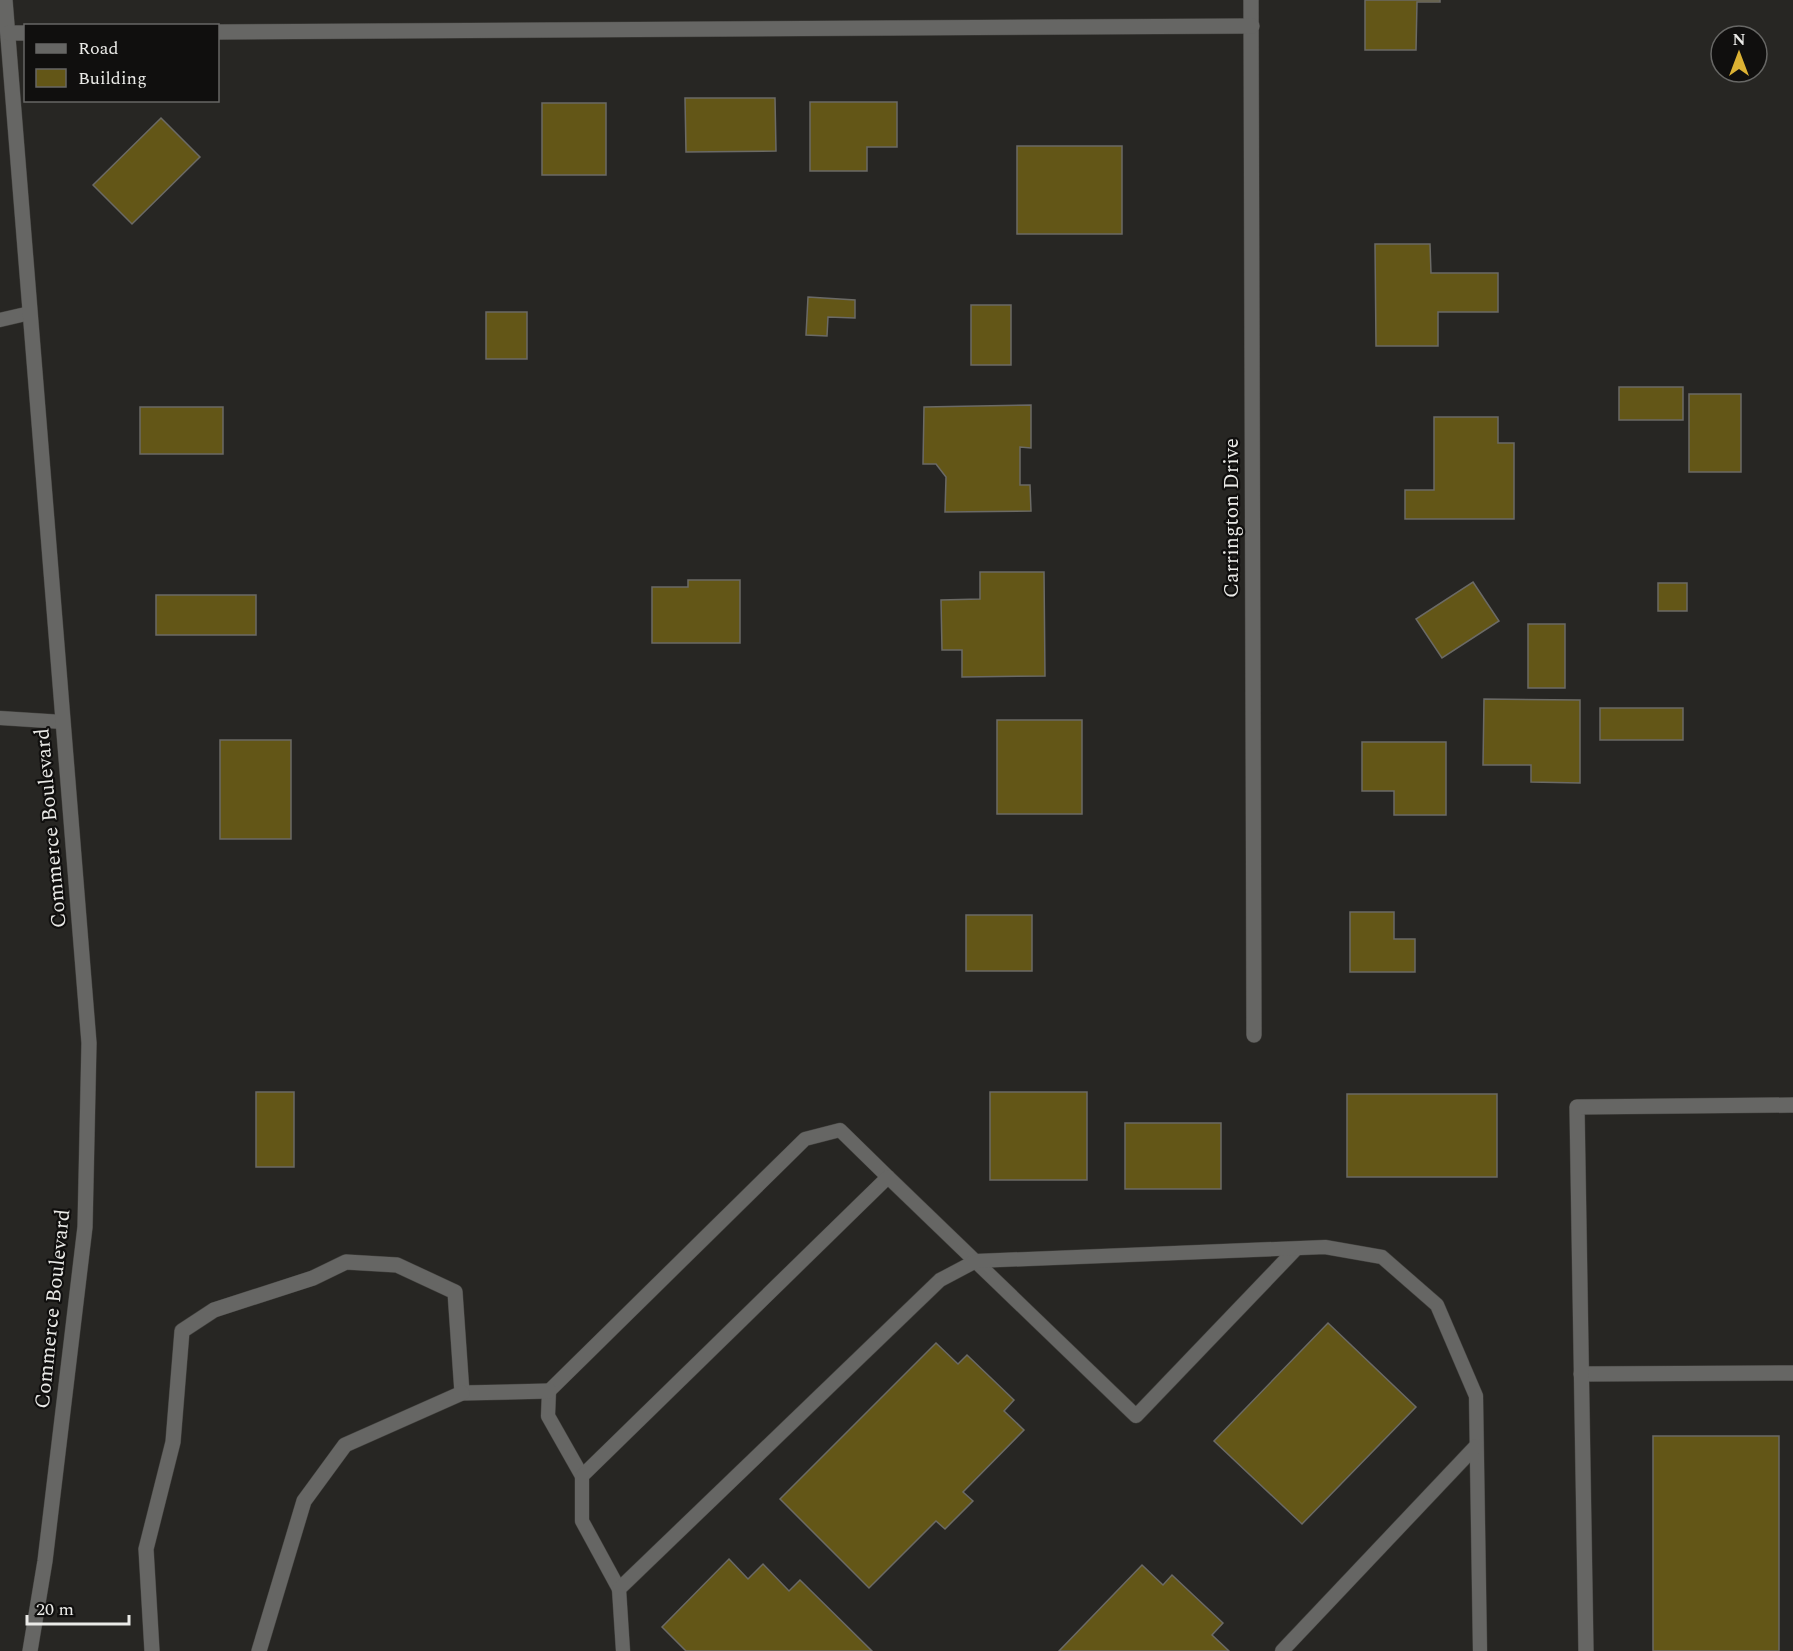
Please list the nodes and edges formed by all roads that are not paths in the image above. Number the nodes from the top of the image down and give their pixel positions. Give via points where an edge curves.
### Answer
1 (5, 0) edge
2 (1251, 0) edge
3 (1252, 26) junction
4 (219, 32) edge
5 (8, 33) junction
6 (24, 33) edge
7 (30, 313) junction
8 (0, 320) edge
9 (0, 718) edge
10 (63, 722) junction
11 (1254, 1035) dead end
12 (1793, 1105) edge
13 (888, 1177) junction
14 (1296, 1249) junction
15 (976, 1261) junction
16 (1793, 1373) edge
17 (1581, 1374) junction
18 (549, 1391) junction
19 (462, 1393) junction
20 (1476, 1446) junction
21 (582, 1476) junction
22 (619, 1589) junction
23 (30, 1651) edge
24 (152, 1651) edge
25 (259, 1651) edge
26 (623, 1651) edge
27 (1282, 1651) edge
28 (1480, 1651) edge
29 (1586, 1651) edge

1 - 5 street, Commerce Boulevard
2 - 3 street, Carrington Drive
3 - 4 street
3 - 11 street, Carrington Drive
5 - 6 street
5 - 7 street, Commerce Boulevard
7 - 8 lane
7 - 10 street, Commerce Boulevard
9 - 10 lane
10 - 23 street, Commerce Boulevard via 89,1043 85,1227 45,1560
12 - 17 street via 1577,1107
13 - 15 lane
13 - 18 lane via 840,1130 805,1139
13 - 21 lane
14 - 15 lane
14 - 15 lane via 1136,1416
14 - 20 lane via 1325,1247 1382,1257 1437,1305 1476,1396
15 - 22 lane via 940,1280
16 - 17 street
17 - 29 street
18 - 19 street
18 - 21 lane via 548,1416
19 - 24 street via 455,1292 397,1264 346,1262 314,1278 214,1310 182,1331 172,1442 146,1549
19 - 25 street via 345,1444 304,1501
20 - 27 lane
20 - 28 lane
21 - 22 lane via 582,1521
22 - 26 lane

